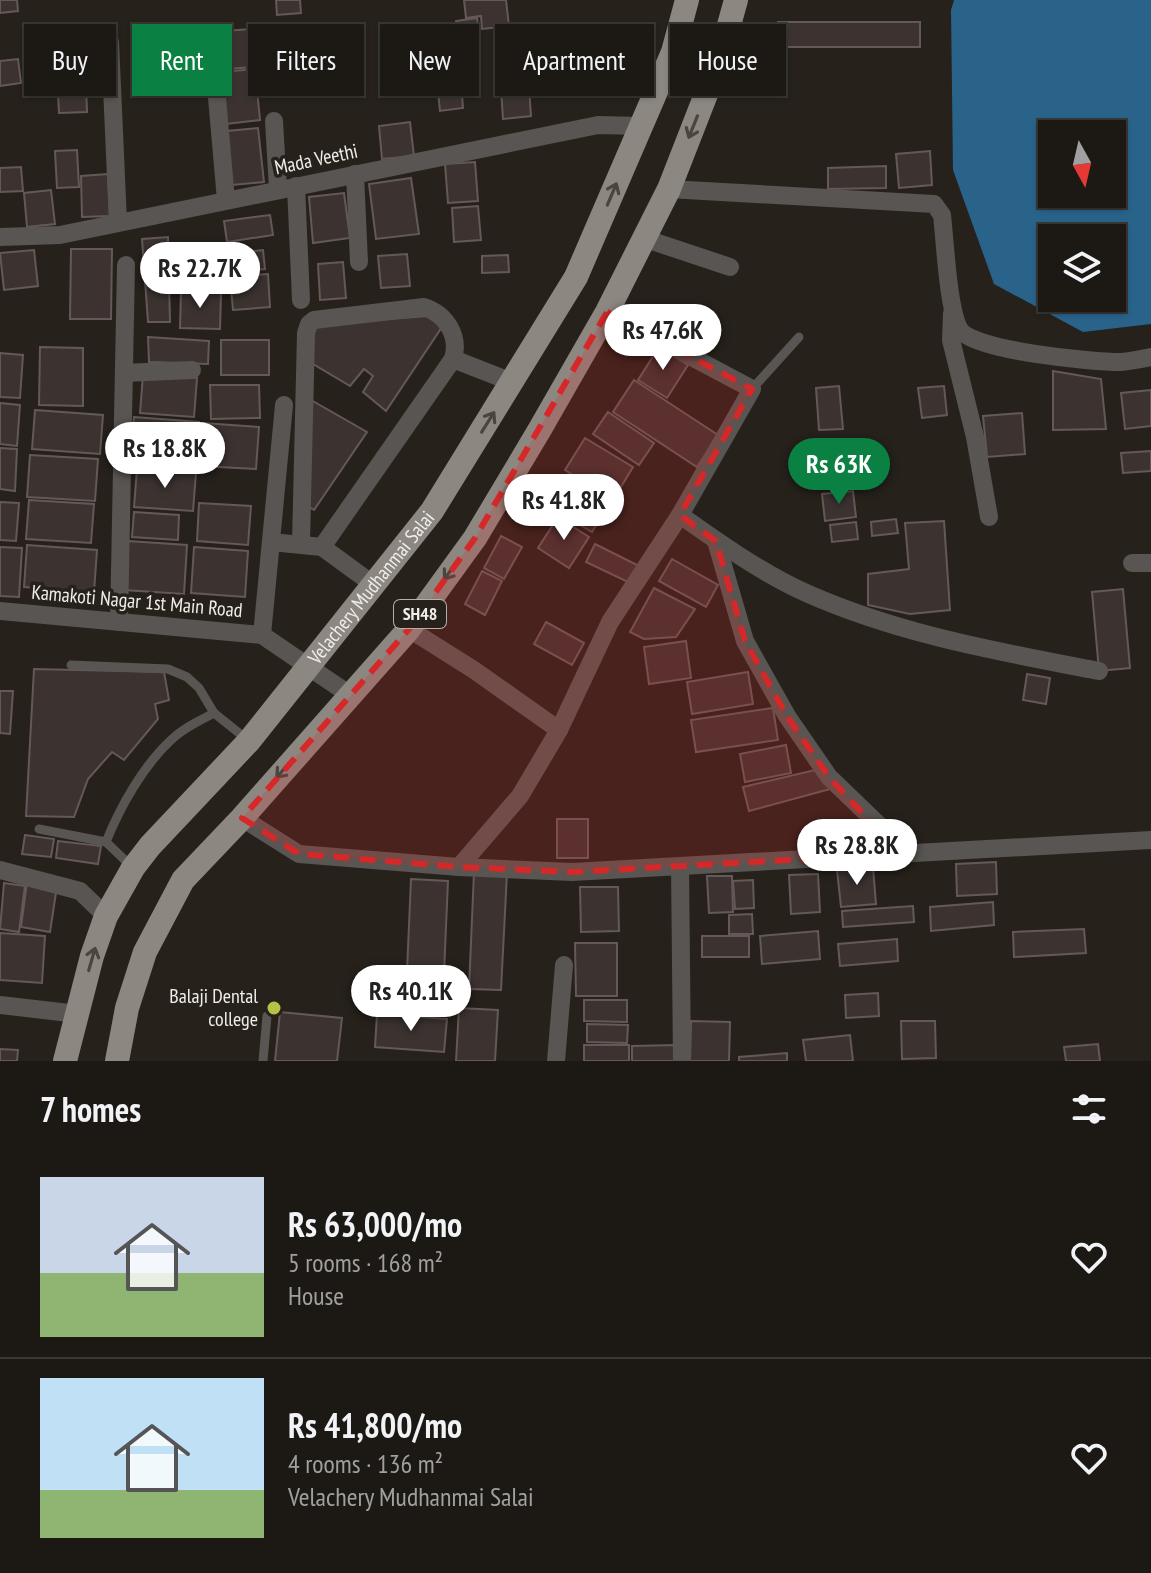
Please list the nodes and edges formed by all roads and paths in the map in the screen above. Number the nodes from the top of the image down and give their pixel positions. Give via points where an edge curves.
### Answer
1 (687, 0) edge
2 (736, 0) edge
3 (729, 24) edge
4 (112, 96) edge
5 (217, 96) edge
6 (705, 96) edge
7 (274, 121) dead end
8 (642, 126) junction
9 (355, 174) junction
10 (287, 187) junction
11 (669, 189) junction
12 (226, 200) junction
13 (118, 222) junction
14 (0, 237) edge
15 (643, 238) junction
16 (359, 262) dead end
17 (126, 265) dead end
18 (730, 267) dead end
19 (301, 300) dead end
20 (953, 307) junction
21 (607, 312) junction
22 (799, 337) dead end
23 (1151, 357) edge
24 (453, 359) junction
25 (192, 370) dead end
26 (124, 373) junction
27 (512, 382) junction
28 (752, 389) junction
29 (284, 405) dead end
30 (680, 515) junction
31 (989, 517) dead end
32 (716, 541) junction
33 (271, 542) junction
34 (301, 543) junction
35 (322, 547) junction
36 (374, 585) junction
37 (0, 611) edge
38 (119, 622) junction
39 (409, 629) junction
40 (262, 635) junction
41 (71, 665) dead end
42 (310, 665) junction
43 (1099, 671) dead end
44 (350, 695) junction
45 (214, 713) junction
46 (559, 730) junction
47 (249, 741) junction
48 (242, 818) junction
49 (39, 829) dead end
50 (1151, 840) edge
51 (106, 842) junction
52 (900, 854) junction
53 (680, 866) junction
54 (459, 867) junction
55 (133, 868) junction
56 (0, 870) edge
57 (106, 916) junction
58 (564, 965) dead end
59 (0, 1005) edge
60 (78, 1014) junction
61 (267, 1016) dead end
62 (65, 1061) edge
63 (117, 1061) edge
64 (263, 1061) edge
65 (556, 1061) edge
66 (682, 1061) edge

1 - 8 main road, Velachery Mudhanmai Salai / SH48 via 673,52
2 - 3 main road, SH48
4 - 13 street
5 - 12 street
6 -> 11 main road, SH48
7 - 10 street
8 - 9 street, Mada Veethi via 598,125
27 -> 8 main road, Velachery Mudhanmai Salai / SH48 via 576,277
9 - 10 street, Mada Veethi
9 - 16 street
10 - 12 street, Mada Veethi
10 - 19 street
11 - 15 main road, SH48
11 - 20 street via 934,204 942,215
12 - 13 street, Mada Veethi
13 - 14 street, Mada Veethi via 60,235
15 - 18 street
15 - 21 main road, SH48
17 - 26 street
20 - 23 street via 958,327 978,342 1060,358 1122,362
20 - 31 street via 951,340
21 - 28 street
21 -> 39 main road, SH48 via 475,538
22 - 28 lane
24 - 27 street
24 - 34 street via 455,340 444,318 424,307 309,324
24 - 35 street
25 - 26 street
26 - 38 street
36 -> 27 main road, Velachery Mudhanmai Salai / SH48 via 432,511
28 - 30 street
29 - 33 street
30 - 32 street
30 - 46 street via 610,622
32 - 43 street via 802,591 889,625
32 - 52 street via 745,641 787,716 829,777 882,828
33 - 34 street
33 - 40 street
34 - 35 street
35 - 36 street
36 - 42 main road, Velachery Mudhanmai Salai / SH48
37 - 38 street, Kamakoti Nagar 1st Main Road
38 - 40 street, Kamakoti Nagar 1st Main Road
39 - 44 main road, SH48
39 - 46 street
40 - 42 street, Kamakoti Nagar 1st Main Road
41 - 45 lane via 168,669 199,688
42 - 44 street, Kamakoti Nagar 1st Main Road
42 - 47 main road, Velachery Mudhanmai Salai / SH48
44 -> 48 main road, SH48
45 - 47 lane
45 - 51 lane via 170,740 132,789
46 - 54 street via 520,796
47 - 55 main road, Velachery Mudhanmai Salai / SH48
48 - 54 street via 299,854
48 - 63 main road, SH48 via 183,880 145,952
49 - 51 lane
50 - 52 street
51 - 55 lane
52 - 53 street
53 - 54 street via 572,872
53 - 66 street
55 - 57 main road, Velachery Mudhanmai Salai / SH48
56 - 57 street via 80,891
60 -> 57 main road, Velachery Mudhanmai Salai / SH48
58 - 65 street
59 - 60 street
60 - 62 main road, Velachery Mudhanmai Salai / SH48
61 - 64 lane

